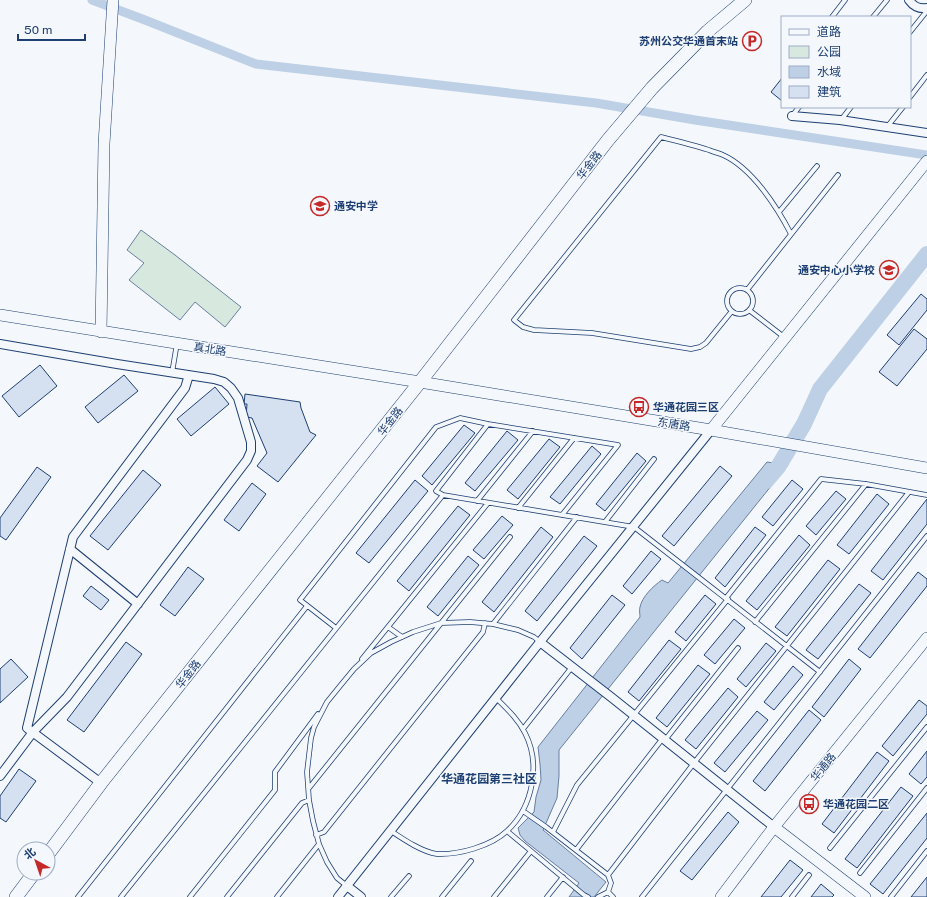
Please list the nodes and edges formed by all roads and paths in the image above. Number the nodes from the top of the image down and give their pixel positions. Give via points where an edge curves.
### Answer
1 (113, 0) edge
2 (746, 0) edge
3 (845, 0) edge
4 (887, 0) edge
5 (909, 0) edge
6 (927, 9) edge
7 (833, 16) edge
8 (874, 16) edge
9 (911, 31) edge
10 (927, 75) edge
11 (911, 96) edge
12 (798, 108) edge
13 (850, 108) edge
14 (901, 108) edge
15 (792, 116) joint
16 (840, 120) junction
17 (887, 127) junction
18 (927, 133) edge
19 (926, 163) edge
20 (817, 166) dead end
21 (838, 176) dead end
22 (779, 212) junction
23 (792, 234) junction
24 (747, 290) junction
25 (749, 310) junction
26 (732, 311) junction
27 (0, 316) edge
28 (101, 332) junction
29 (786, 338) junction
30 (177, 343) junction
31 (0, 344) edge
32 (172, 372) junction
33 (189, 375) junction
34 (420, 382) junction
35 (488, 424) junction
36 (711, 430) junction
37 (533, 431) junction
38 (574, 438) junction
39 (654, 459) dead end
40 (927, 468) edge
41 (866, 484) junction
42 (909, 492) junction
43 (443, 495) junction
44 (927, 495) edge
45 (477, 501) junction
46 (488, 503) junction
47 (518, 508) junction
48 (562, 515) junction
49 (577, 517) junction
50 (605, 522) junction
51 (634, 527) junction
52 (927, 536) edge
53 (510, 537) dead end
54 (70, 549) junction
55 (727, 599) junction
56 (138, 604) junction
57 (307, 606) junction
58 (755, 622) junction
59 (441, 623) junction
60 (485, 623) junction
61 (493, 624) junction
62 (388, 627) junction
63 (336, 628) junction
64 (402, 637) junction
65 (927, 638) edge
66 (540, 642) junction
67 (787, 647) junction
68 (738, 648) dead end
69 (572, 667) junction
70 (354, 669) junction
71 (820, 672) junction
72 (496, 698) junction
73 (327, 702) junction
74 (634, 715) junction
75 (927, 727) edge
76 (523, 729) junction
77 (33, 732) junction
78 (304, 733) junction
79 (311, 738) junction
80 (664, 739) junction
81 (694, 764) junction
82 (0, 776) edge
83 (101, 784) junction
84 (927, 788) edge
85 (308, 789) junction
86 (727, 790) junction
87 (309, 800) junction
88 (523, 811) junction
89 (774, 828) junction
90 (391, 831) junction
91 (507, 831) junction
92 (552, 832) junction
93 (316, 835) junction
94 (56, 843) edge
95 (319, 844) junction
96 (830, 848) dead end
97 (576, 850) junction
98 (531, 851) junction
99 (927, 851) edge
100 (471, 861) dead end
101 (860, 873) dead end
102 (608, 875) junction
103 (408, 876) dead end
104 (809, 876) dead end
105 (563, 877) junction
106 (28, 881) edge
107 (347, 886) junction
108 (608, 892) junction
109 (16, 897) edge
110 (78, 897) edge
111 (122, 897) edge
112 (190, 897) edge
113 (227, 897) edge
114 (277, 897) edge
115 (338, 897) edge
116 (361, 897) edge
117 (391, 897) edge
118 (442, 897) edge
119 (494, 897) edge
120 (547, 897) edge
121 (588, 897) edge
122 (598, 897) edge
123 (613, 897) edge
124 (642, 897) edge
125 (721, 897) edge
126 (792, 897) edge
127 (865, 897) edge
128 (891, 897) edge

1 - 28 street via 104,144
2 - 34 main road, 华金路 via 708,31 648,92
3 - 7 lane
4 - 8 lane
5 - 6 street via 916,7
6 - 9 lane
10 - 11 lane
12 - 15 lane
13 - 16 lane
14 - 17 lane
15 - 16 street
16 - 17 street
17 - 18 street
19 - 29 street
20 - 22 lane
21 - 23 lane
22 - 23 lane
22 - 26 lane via 754,180 724,155 661,137 514,320 523,327 534,330 592,333 691,349 706,343
23 - 24 lane
24 - 25 lane via 753,302
24 - 26 lane via 740,288 729,295 728,303
25 - 26 lane via 741,314
25 - 29 lane
27 - 28 street, 真北路
28 - 30 street, 真北路
29 - 36 street
30 - 32 lane
30 - 34 street, 真北路
31 - 32 street
32 - 33 street
33 - 54 street via 185,388 72,537
33 - 56 street via 224,382 231,388 238,398 251,451 247,460
34 - 36 street, 东唐路
34 - 83 main road, 华金路
35 - 37 lane
35 - 43 lane via 436,491
35 - 57 lane via 460,418 436,428 300,600
36 - 40 street, 东唐路
36 - 51 street
37 - 38 lane
37 - 45 lane
38 - 47 lane
38 - 48 lane via 618,445
39 - 50 lane
41 - 42 lane
41 - 55 lane via 821,479
41 - 58 lane
42 - 44 lane
42 - 67 lane
43 - 45 lane
43 - 63 lane
45 - 46 lane
46 - 47 lane
46 - 62 lane
47 - 48 lane
48 - 49 lane
49 - 50 lane
49 - 61 lane
50 - 51 lane
51 - 55 lane
51 - 66 street
52 - 71 lane
53 - 59 lane
54 - 56 street
54 - 77 street via 27,728
55 - 58 lane
55 - 74 lane
56 - 77 street via 67,697
57 - 63 lane
57 - 110 lane
58 - 67 lane
59 - 60 lane
59 - 64 lane
59 - 85 lane
60 - 61 lane
60 - 93 lane via 483,632 324,832
61 - 66 lane via 518,630
62 - 64 lane
62 - 70 lane
63 - 111 lane
64 - 70 lane via 371,653
65 - 89 street, 华通路
66 - 69 street
66 - 72 street
67 - 71 lane
67 - 81 lane
68 - 80 lane
69 - 74 street
69 - 76 lane
70 - 73 lane
71 - 86 lane
72 - 76 lane
72 - 90 street
73 - 78 lane
73 - 79 lane
74 - 80 street
74 - 92 lane via 577,785
75 - 96 lane
76 - 88 lane via 532,752 533,772 530,792
77 - 82 street
77 - 83 street
78 - 79 lane
78 - 112 lane via 275,772 275,790
79 - 85 lane
80 - 81 street
80 - 97 lane
81 - 86 street
81 - 102 lane
83 - 94 main road, 华金路
84 - 101 lane
85 - 87 lane
86 - 89 street
86 - 124 lane
87 - 93 lane
87 - 113 lane via 302,803
88 - 91 lane
88 - 92 lane
89 - 125 street, 华通路
89 - 127 street
90 - 91 lane via 404,840 436,854 473,849
90 - 107 street
91 - 98 lane
92 - 97 lane
93 - 95 lane
95 - 107 lane via 337,878
95 - 114 lane
97 - 102 lane
98 - 105 lane
98 - 119 lane
99 - 128 lane
100 - 118 lane
102 - 108 lane via 611,883
103 - 117 lane
104 - 126 lane
105 - 120 lane
105 - 121 lane
106 - 109 main road
107 - 115 street
107 - 116 street
108 - 122 lane
108 - 123 lane

